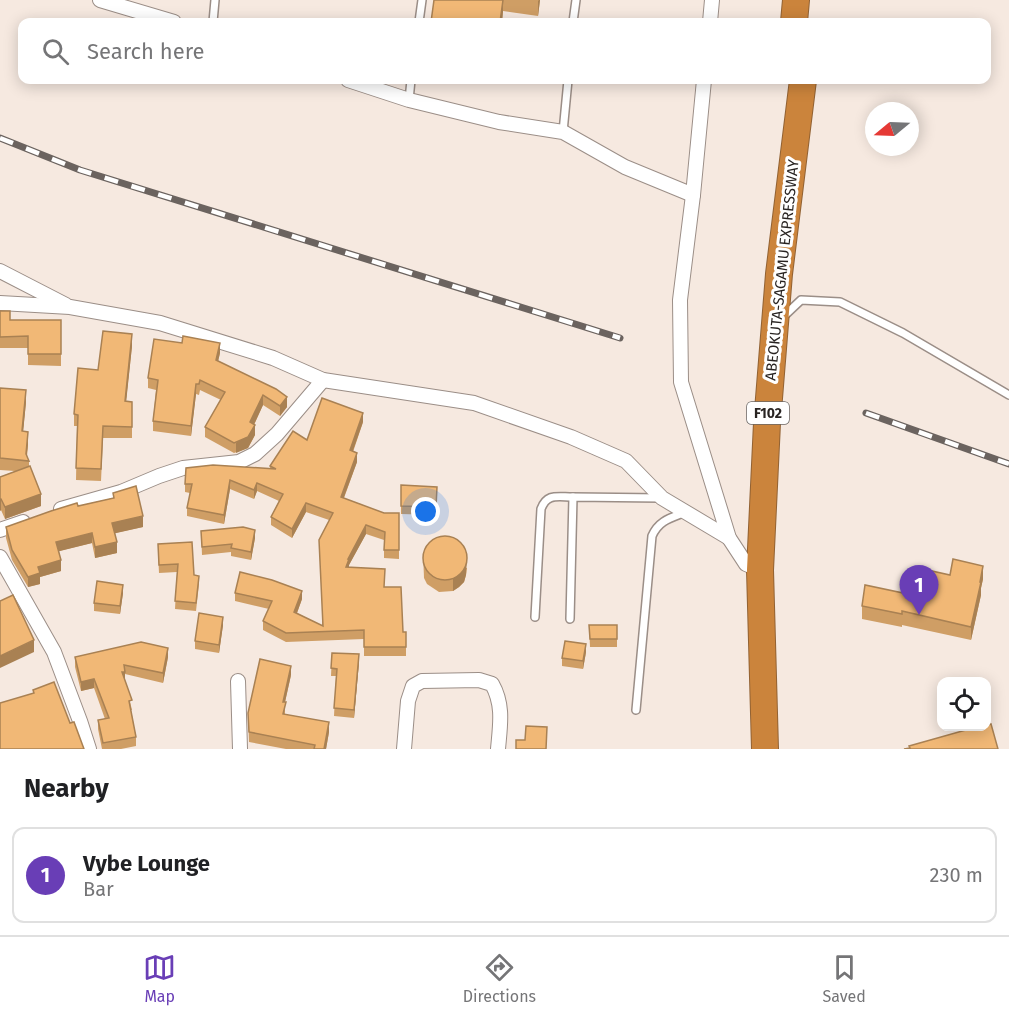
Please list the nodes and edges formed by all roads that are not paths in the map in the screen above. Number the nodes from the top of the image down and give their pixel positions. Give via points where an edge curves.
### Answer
1 (100, 0) edge
2 (216, 0) edge
3 (422, 0) edge
4 (576, 0) edge
5 (712, 0) edge
6 (796, 0) edge
7 (813, 0) edge
8 (161, 18) edge
9 (214, 18) edge
10 (420, 18) edge
11 (574, 18) edge
12 (710, 18) edge
13 (794, 18) edge
14 (811, 18) edge
15 (360, 84) edge
16 (411, 84) edge
17 (568, 84) edge
18 (704, 84) edge
19 (787, 84) edge
20 (803, 84) edge
21 (409, 100) junction
22 (563, 132) junction
23 (693, 195) junction
24 (0, 271) edge
25 (0, 303) edge
26 (70, 307) junction
27 (773, 351) junction
28 (323, 380) junction
29 (1009, 395) edge
30 (573, 497) junction
31 (662, 498) junction
32 (686, 512) junction
33 (0, 530) edge
34 (729, 538) junction
35 (0, 557) edge
36 (753, 567) junction
37 (536, 617) dead end
38 (570, 619) dead end
39 (238, 681) dead end
40 (636, 710) dead end
41 (88, 749) edge
42 (240, 749) edge
43 (404, 749) edge
44 (498, 749) edge
45 (748, 749) edge
46 (765, 749) edge

1 - 8 street
2 - 9 lane
3 - 10 lane
4 - 11 lane
5 - 12 street
6 - 13 highway
7 - 14 highway
15 - 21 street
16 - 21 lane
17 - 22 lane
18 - 23 street
19 - 36 highway, ABEOKUTA-SAGAMU EXPRESSWAY / F102 via 757,339 749,466
20 - 27 highway, ABEOKUTA-SAGAMU EXPRESSWAY / F102
21 - 22 street via 499,122
22 - 23 street via 625,167
23 - 34 street via 680,300 681,382
24 - 26 street
25 - 26 street
26 - 28 street via 160,323 273,358
27 - 29 lane via 783,316 801,300 840,302 903,333
27 - 36 highway, ABEOKUTA-SAGAMU EXPRESSWAY / F102
28 - 31 street via 474,403 626,461
28 - 33 street via 277,434 255,454 239,462 183,468
30 - 31 lane
30 - 37 lane via 550,497 541,509
30 - 38 lane
31 - 32 street
32 - 34 street
32 - 40 lane via 662,522 652,536
34 - 36 street
35 - 41 street via 54,652
36 - 45 highway, ABEOKUTA-SAGAMU EXPRESSWAY / F102
36 - 46 highway, ABEOKUTA-SAGAMU EXPRESSWAY / F102
39 - 42 street
43 - 44 street via 413,686 422,681 479,680 492,684 499,695

